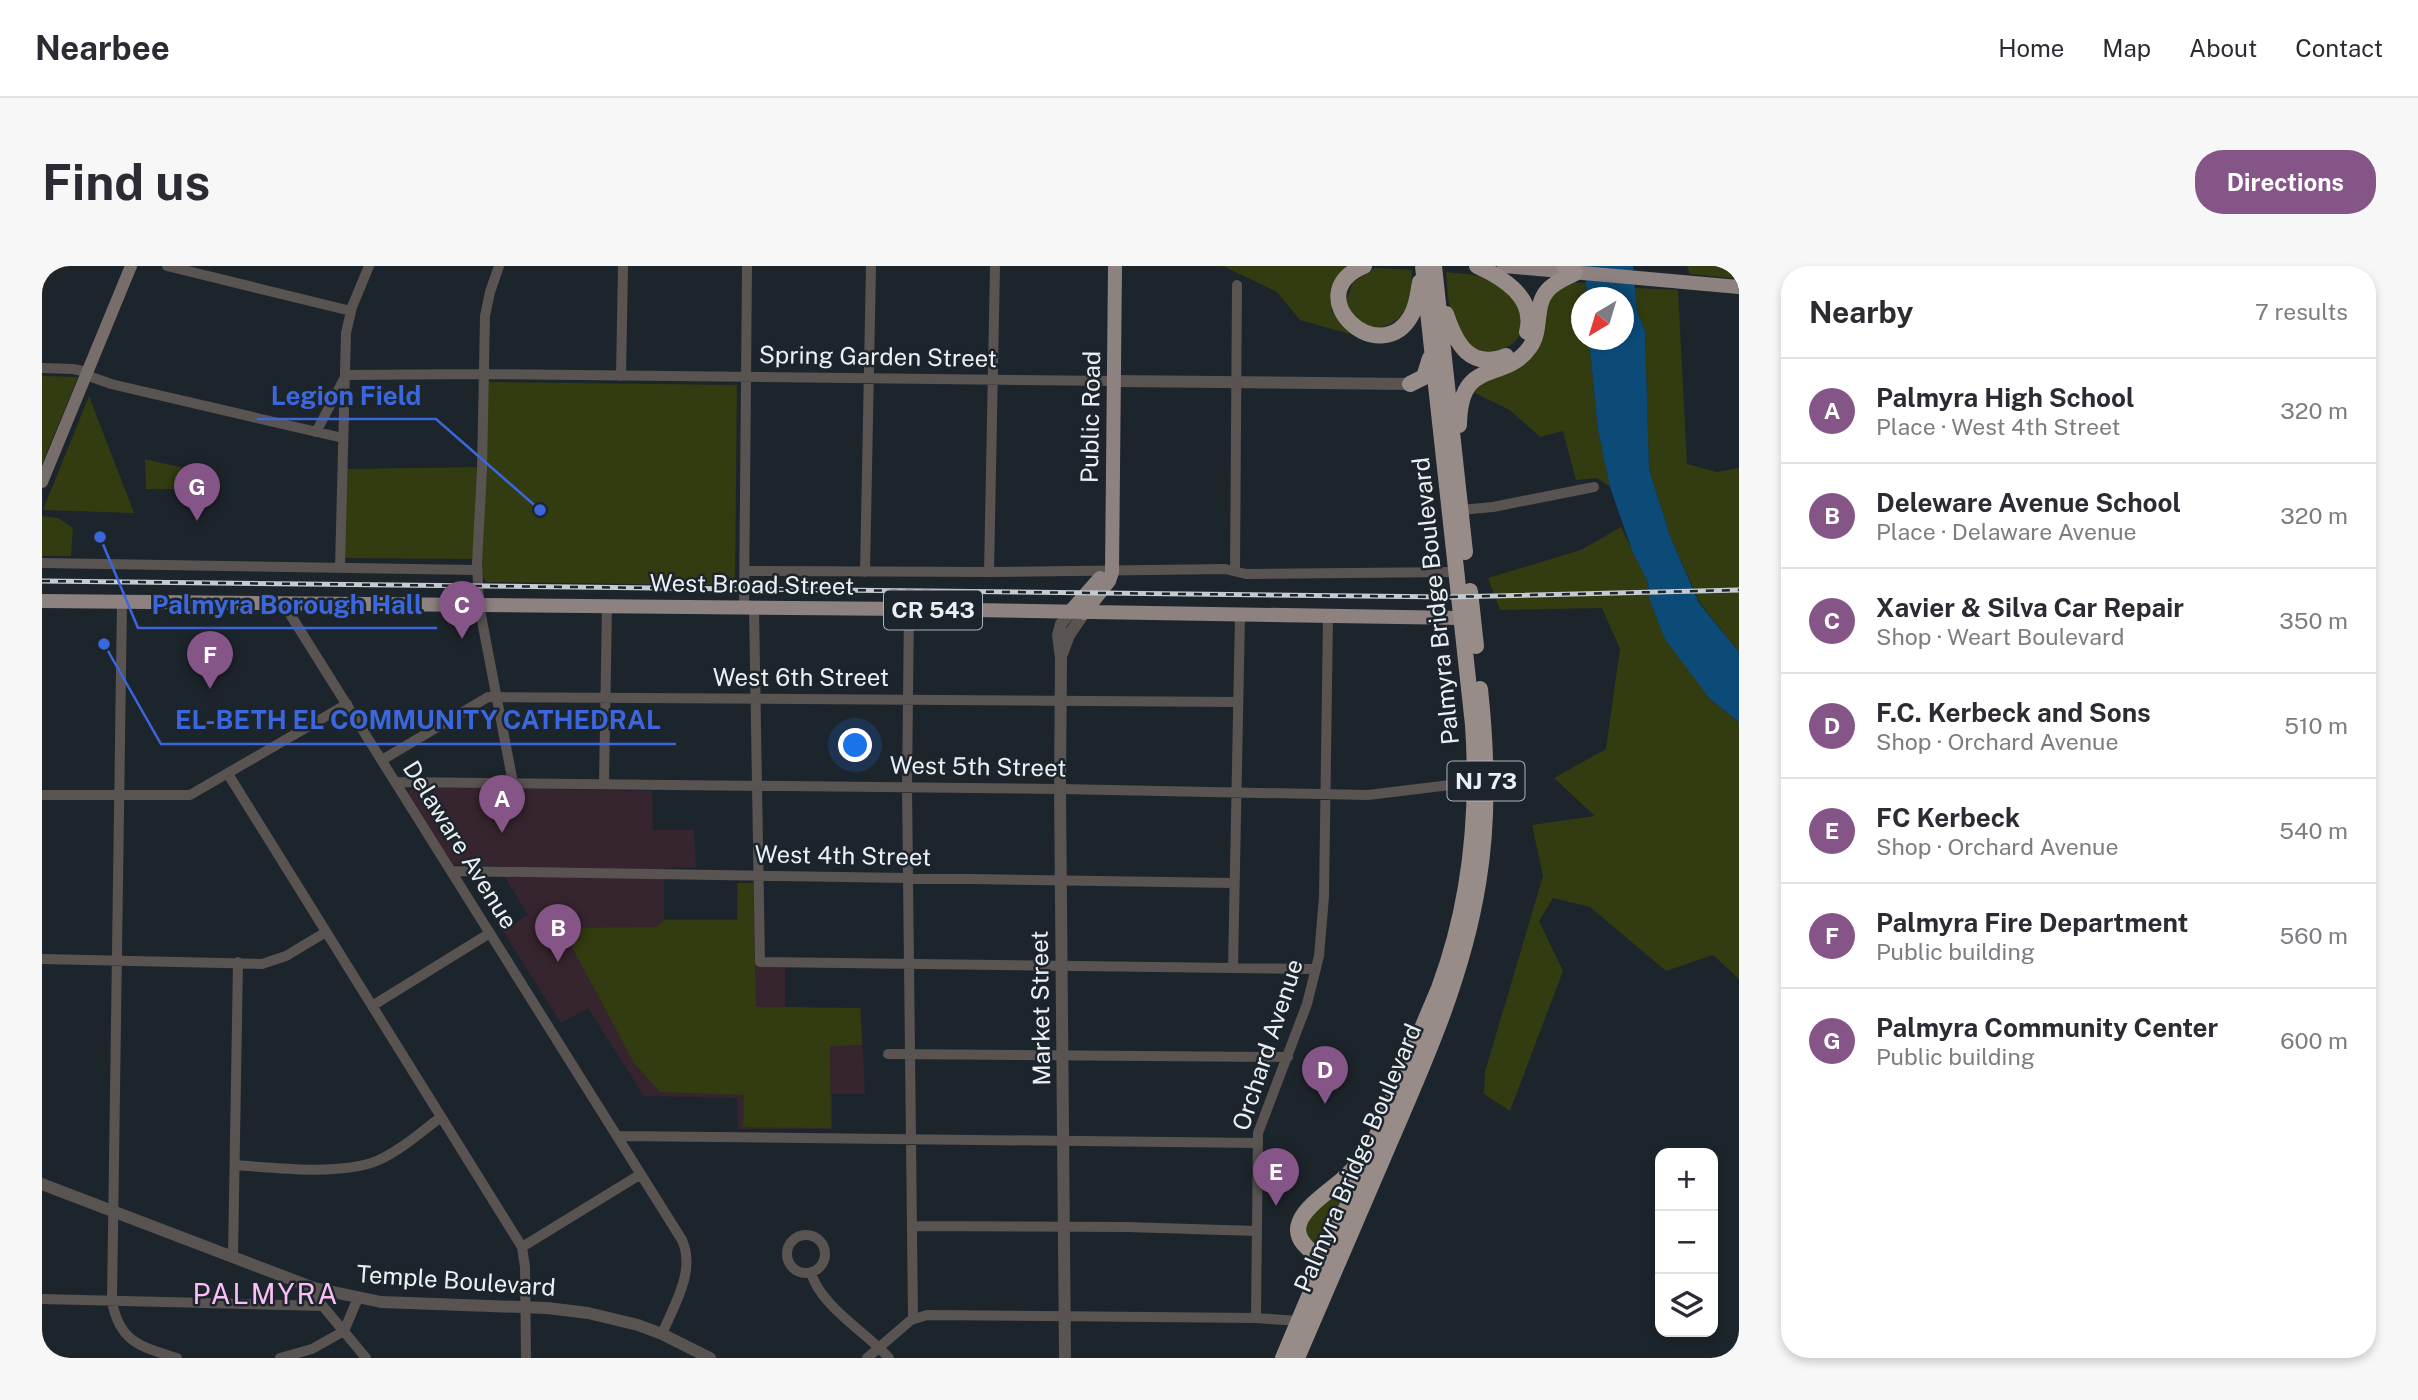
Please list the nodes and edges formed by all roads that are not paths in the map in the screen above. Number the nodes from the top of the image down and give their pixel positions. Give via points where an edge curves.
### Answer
1 (131, 266) edge
2 (167, 266) edge
3 (369, 266) edge
4 (499, 266) edge
5 (623, 266) edge
6 (747, 266) edge
7 (871, 266) edge
8 (995, 266) edge
9 (1115, 266) edge
10 (1364, 266) edge
11 (1476, 266) edge
12 (1504, 266) edge
13 (1427, 267) edge
14 (1569, 269) edge
15 (1237, 285) dead end
16 (1436, 285) junction
17 (1739, 287) edge
18 (351, 311) junction
19 (1432, 349) junction
20 (42, 368) edge
21 (86, 373) junction
22 (483, 374) junction
23 (346, 375) junction
24 (621, 376) junction
25 (746, 377) junction
26 (869, 378) junction
27 (993, 379) junction
28 (1114, 381) junction
29 (1237, 382) junction
30 (1410, 384) junction
31 (1437, 395) junction
32 (316, 432) junction
33 (342, 438) junction
34 (42, 482) edge
35 (1458, 483) junction
36 (1594, 487) dead end
37 (1461, 510) junction
38 (42, 563) edge
39 (340, 568) junction
40 (1112, 569) junction
41 (477, 570) junction
42 (745, 571) junction
43 (1235, 571) junction
44 (865, 572) junction
45 (989, 572) junction
46 (1457, 572) junction
47 (42, 601) edge
48 (122, 602) junction
49 (284, 603) junction
50 (479, 605) junction
51 (607, 607) junction
52 (749, 608) junction
53 (909, 610) junction
54 (1077, 612) junction
55 (1240, 615) junction
56 (1328, 616) junction
57 (1462, 618) junction
58 (497, 698) junction
59 (605, 698) junction
60 (756, 699) junction
61 (909, 700) junction
62 (1061, 702) junction
63 (1238, 702) junction
64 (347, 704) junction
65 (382, 760) junction
66 (228, 774) junction
67 (396, 782) junction
68 (1475, 782) junction
69 (513, 783) junction
70 (604, 784) junction
71 (757, 786) junction
72 (907, 787) junction
73 (1060, 789) junction
74 (1325, 793) junction
75 (1238, 794) junction
76 (42, 795) edge
77 (119, 796) junction
78 (451, 871) junction
79 (759, 876) junction
80 (908, 878) junction
81 (1060, 881) junction
82 (1234, 883) junction
83 (326, 932) junction
84 (490, 933) junction
85 (42, 959) edge
86 (116, 960) junction
87 (238, 962) junction
88 (909, 964) junction
89 (1061, 966) junction
90 (1233, 968) junction
91 (1316, 969) junction
92 (372, 1006) junction
93 (888, 1054) dead end
94 (910, 1054) junction
95 (1062, 1057) junction
96 (1287, 1057) junction
97 (441, 1117) junction
98 (617, 1136) junction
99 (911, 1139) junction
100 (1063, 1140) junction
101 (1257, 1143) junction
102 (1371, 1151) junction
103 (235, 1165) junction
104 (641, 1174) junction
105 (42, 1184) edge
106 (113, 1211) junction
107 (912, 1226) junction
108 (1063, 1227) junction
109 (1256, 1231) junction
110 (522, 1247) junction
111 (233, 1257) junction
112 (1325, 1260) junction
113 (811, 1272) dead end
114 (305, 1285) junction
115 (358, 1298) junction
116 (42, 1299) edge
117 (111, 1301) junction
118 (323, 1306) junction
119 (525, 1308) junction
120 (1064, 1316) junction
121 (1256, 1318) junction
122 (913, 1319) junction
123 (1299, 1321) junction
124 (344, 1331) junction
125 (662, 1334) junction
126 (879, 1347) junction
127 (177, 1358) edge
128 (279, 1358) edge
129 (366, 1358) edge
130 (526, 1358) edge
131 (710, 1358) edge
132 (867, 1358) edge
133 (889, 1358) edge
134 (1065, 1358) edge
135 (1283, 1358) edge
136 (1297, 1358) edge

1 - 21 main road
2 - 18 street
3 - 18 street
4 - 22 street via 486,310
5 - 24 street
6 - 25 street
7 - 26 street
8 - 27 street
9 - 28 main road, Public Road
10 - 13 highway via 1345,280 1340,308 1355,328 1380,335 1408,320
11 - 16 highway via 1513,287 1526,307 1526,334 1508,355 1488,360 1467,353 1453,335
12 - 14 main road
13 - 16 highway, Palmyra Bridge Boulevard / NJ 73
13 - 19 highway, Palmyra Bridge Boulevard / NJ 73
14 - 17 main road
14 - 35 highway via 1545,295 1536,335 1525,353 1509,365 1482,373 1468,387 1459,418
15 - 29 street
16 - 35 highway, Palmyra Bridge Boulevard / NJ 73
18 - 23 street
19 - 30 highway via 1426,374
19 - 31 highway, Palmyra Bridge Boulevard / NJ 73
20 - 21 street
21 - 32 street via 111,384
21 - 34 main road
22 - 23 street, Spring Garden Street
22 - 24 street, Spring Garden Street
22 - 41 street
23 - 32 street
23 - 33 street
24 - 25 street, Spring Garden Street
25 - 26 street, Spring Garden Street
25 - 42 street
26 - 27 street, Spring Garden Street
26 - 44 street
27 - 28 street, Spring Garden Street
27 - 45 street
28 - 29 street, Spring Garden Street
28 - 40 main road, Public Road
29 - 30 street, Spring Garden Street
29 - 43 street
30 - 31 highway
31 - 46 highway, Palmyra Bridge Boulevard / NJ 73
32 - 33 street
33 - 39 street
35 - 37 highway, Palmyra Bridge Boulevard / NJ 73
36 - 37 street
37 - 136 highway, Palmyra Bridge Boulevard / NJ 73 via 1486,761 1484,837 1471,923 1440,1025
38 - 39 street
39 - 41 street
40 - 43 street, West Broad Street
40 - 45 street, West Broad Street
40 - 54 main road, Public Road via 1109,581
41 - 50 street
42 - 44 street, West Broad Street
42 - 52 street
43 - 46 street, West Broad Street
44 - 45 street, West Broad Street
46 - 57 highway, Palmyra Bridge Boulevard / NJ 73
47 - 48 main road, West Broad Street / CR 543
48 - 49 main road, West Broad Street / CR 543
48 - 77 street
49 - 50 main road, West Broad Street / CR 543
49 - 64 street, Delaware Avenue
50 - 51 main road, West Broad Street / CR 543
50 - 58 street
51 - 52 main road, West Broad Street / CR 543
51 - 59 street
52 - 53 main road, West Broad Street / CR 543
52 - 60 street
53 - 54 main road, West Broad Street / CR 543
53 - 61 street
54 - 55 main road, West Broad Street
54 - 62 street, Market Street via 1061,658
55 - 56 main road, West Broad Street
55 - 63 street
56 - 57 main road, West Broad Street
56 - 74 street, Orchard Avenue
57 - 68 highway, Palmyra Bridge Boulevard / NJ 73
58 - 59 street, West 6th Street
58 - 65 street, West 6th Street via 488,697
58 - 69 street
59 - 60 street, West 6th Street
59 - 70 street
60 - 61 street, West 6th Street
60 - 71 street
61 - 62 street, West 6th Street
61 - 72 street
62 - 63 street, West 6th Street
62 - 73 street, Market Street
63 - 75 street
64 - 65 street, Delaware Avenue
64 - 66 street
65 - 67 street, Delaware Avenue
66 - 77 street via 186,796
66 - 83 street
67 - 69 street, West 5th Street
67 - 78 street, Delaware Avenue
68 - 74 street, West 5th Street via 1368,795
68 - 102 highway, Palmyra Bridge Boulevard / NJ 73 via 1469,867 1450,957
69 - 70 street, West 5th Street
70 - 71 street, West 5th Street
71 - 72 street, West 5th Street
71 - 79 street
72 - 73 street, West 5th Street
72 - 80 street
73 - 75 street, West 5th Street
73 - 81 street, Market Street
74 - 75 street, West 5th Street
74 - 91 street, Orchard Avenue via 1324,897
75 - 82 street
76 - 77 street
77 - 86 street
78 - 79 street, West 4th Street
78 - 84 street, Delaware Avenue
79 - 80 street, West 4th Street
79 - 88 street via 760,962
80 - 81 street, West 4th Street
80 - 88 street
81 - 82 street, West 4th Street
81 - 89 street, Market Street
82 - 90 street
83 - 87 street via 281,958 262,964
83 - 92 street
84 - 92 street
84 - 98 street, Delaware Avenue
85 - 86 street
86 - 87 street
86 - 106 street
87 - 103 street
88 - 89 street
88 - 94 street
89 - 90 street
89 - 95 street, Market Street
90 - 91 street
91 - 96 street, Orchard Avenue
92 - 97 street
93 - 94 street
94 - 95 street
94 - 99 street
95 - 96 street
95 - 100 street, Market Street
96 - 101 street, Orchard Avenue
97 - 103 street via 387,1156 362,1166
97 - 110 street
98 - 99 street
98 - 104 street, Delaware Avenue
99 - 100 street
99 - 107 street
100 - 101 street
100 - 108 street, Market Street
101 - 109 street, Orchard Avenue
102 - 112 highway, Palmyra Bridge Boulevard / NJ 73
102 - 112 highway via 1301,1217 1303,1242
103 - 111 street
104 - 110 street
104 - 125 street, Delaware Avenue via 682,1240 687,1258 682,1287
105 - 106 street, Temple Boulevard
106 - 111 street, Temple Boulevard
106 - 117 street
107 - 108 street
107 - 122 street
108 - 109 street
108 - 120 street, Market Street
109 - 121 street, Orchard Avenue
110 - 119 street
111 - 114 street, Temple Boulevard
112 - 123 highway, Palmyra Bridge Boulevard / NJ 73
113 - 126 street via 829,1301
114 - 115 street, Temple Boulevard
114 - 118 street
115 - 119 street, Temple Boulevard
115 - 124 street
116 - 117 street
117 - 118 street
117 - 127 street via 129,1339
118 - 124 street
119 - 125 street, Temple Boulevard via 607,1317
119 - 130 street
120 - 121 street
120 - 122 street via 932,1314
120 - 134 street, Market Street
121 - 123 street
122 - 126 street
123 - 135 highway, Palmyra Bridge Boulevard / NJ 73
124 - 128 street via 312,1349
124 - 129 street
125 - 131 street, Temple Boulevard
126 - 132 street
126 - 133 street

